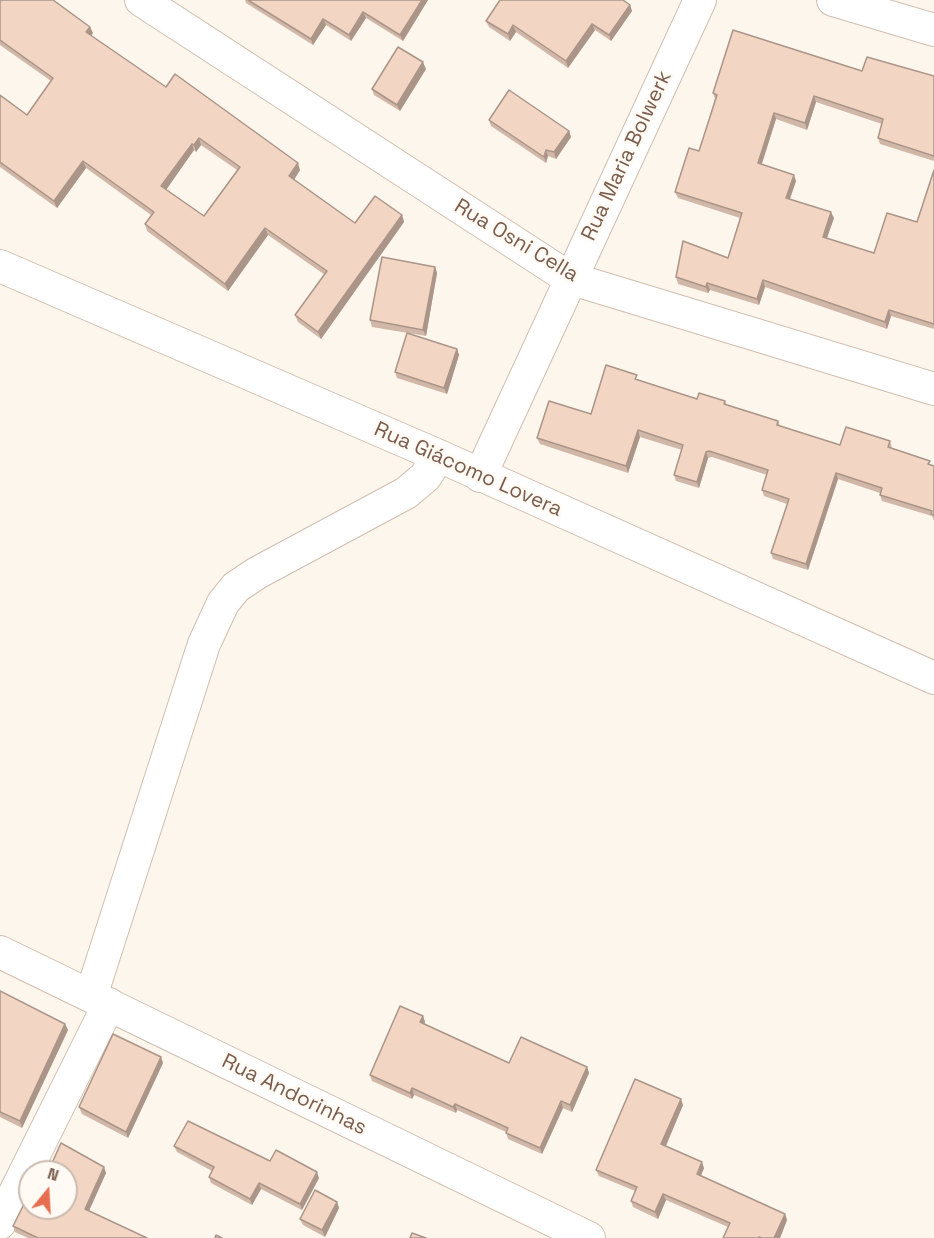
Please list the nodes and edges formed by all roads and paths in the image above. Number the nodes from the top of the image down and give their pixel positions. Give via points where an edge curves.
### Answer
1 (141, 0) edge
2 (700, 0) edge
3 (833, 0) edge
4 (934, 30) edge
5 (0, 266) edge
6 (569, 278) junction
7 (934, 389) edge
8 (439, 456) junction
9 (480, 476) junction
10 (934, 678) edge
11 (0, 952) edge
12 (100, 1000) junction
13 (0, 1223) edge
14 (589, 1238) edge

1 - 6 street, Rua Osni Cella
2 - 6 street, Rua Maria Bolwerk
3 - 4 street
5 - 8 street, Rua Giácomo Lovera
6 - 7 street, Rua Osni Cella
6 - 9 street, Rua Maria Bolwerk
8 - 9 street, Rua Giácomo Lovera
8 - 12 street via 406,493 257,573 236,587 223,603 204,644
9 - 10 street, Rua Giácomo Lovera
11 - 12 street, Rua Andorinhas
12 - 13 street
12 - 14 street, Rua Andorinhas

